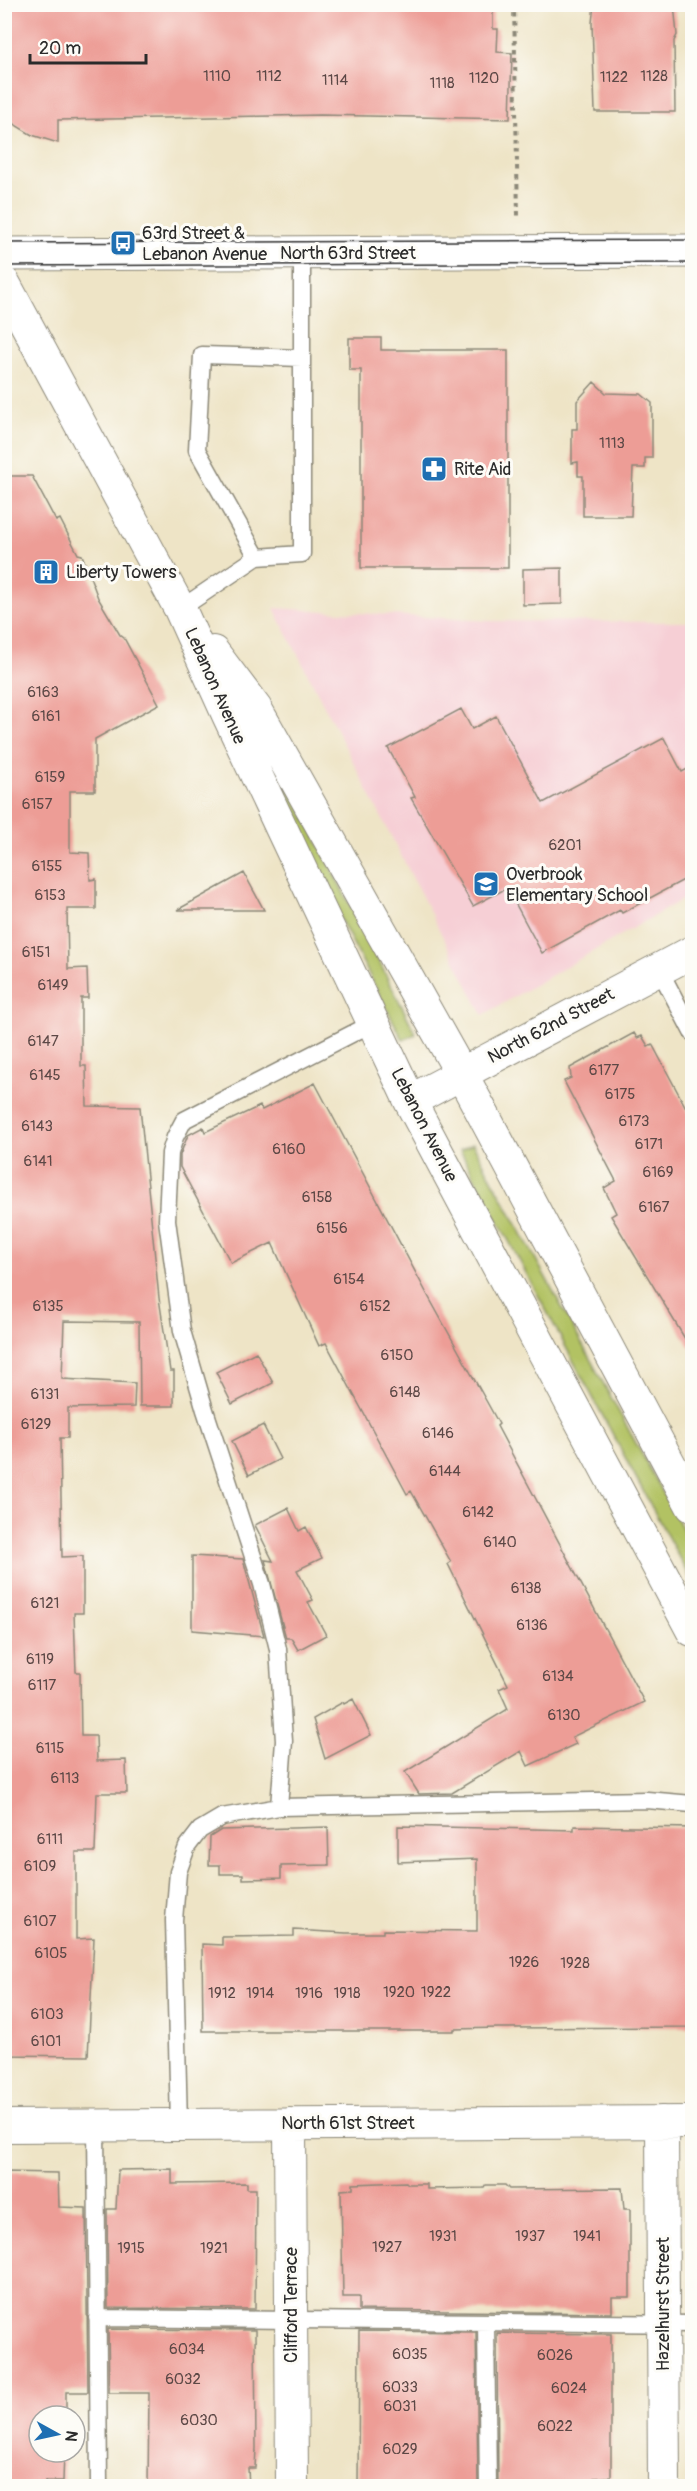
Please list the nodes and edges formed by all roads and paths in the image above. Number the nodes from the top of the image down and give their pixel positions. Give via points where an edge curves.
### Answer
1 (514, 4) edge
2 (693, 251) edge
3 (518, 252) junction
4 (302, 253) junction
5 (4, 254) edge
6 (4, 283) edge
7 (302, 358) junction
8 (257, 557) junction
9 (180, 609) junction
10 (693, 952) edge
11 (659, 969) junction
12 (373, 1023) junction
13 (693, 1032) edge
14 (461, 1073) junction
15 (410, 1101) junction
16 (693, 1506) edge
17 (691, 1625) edge
18 (693, 1804) edge
19 (279, 1807) junction
20 (662, 2122) junction
21 (693, 2122) edge
22 (290, 2124) junction
23 (96, 2125) junction
24 (179, 2125) junction
25 (4, 2126) edge
26 (97, 2318) junction
27 (291, 2322) junction
28 (486, 2323) junction
29 (678, 2323) edge
30 (99, 2487) edge
31 (292, 2487) edge
32 (488, 2487) edge
33 (664, 2487) edge

1 - 3 path
2 - 3 main road, North 63rd Street
3 - 4 main road, North 63rd Street
4 - 5 main road, North 63rd Street
4 - 7 lane
6 - 9 street, Lebanon Avenue
7 - 8 lane via 302,554
7 - 8 lane via 202,355 197,450
8 - 9 lane
9 - 12 street, Lebanon Avenue
9 - 14 street, Lebanon Avenue via 256,709
10 - 11 street, North 62nd Street
11 - 13 lane
11 - 14 street, North 62nd Street
12 - 15 street, Lebanon Avenue
12 - 19 lane via 184,1120 170,1153 167,1220 182,1331 262,1584 278,1649 285,1741
14 - 15 street, North 62nd Street
14 - 16 street, Lebanon Avenue
15 - 17 street, Lebanon Avenue
18 - 19 lane via 647,1800
19 - 24 lane via 222,1817 200,1830 187,1847 178,1872 174,1920
20 - 21 street, North 61st Street
20 - 22 street, North 61st Street
20 - 29 street, Hazelhurst Street
22 - 24 street, North 61st Street
22 - 27 street, Clifford Terrace
23 - 24 street, North 61st Street
23 - 25 street, North 61st Street
23 - 26 lane
26 - 27 lane
26 - 30 lane
27 - 28 lane
27 - 31 street, Clifford Terrace
28 - 29 lane
28 - 32 lane
29 - 33 street, Hazelhurst Street

